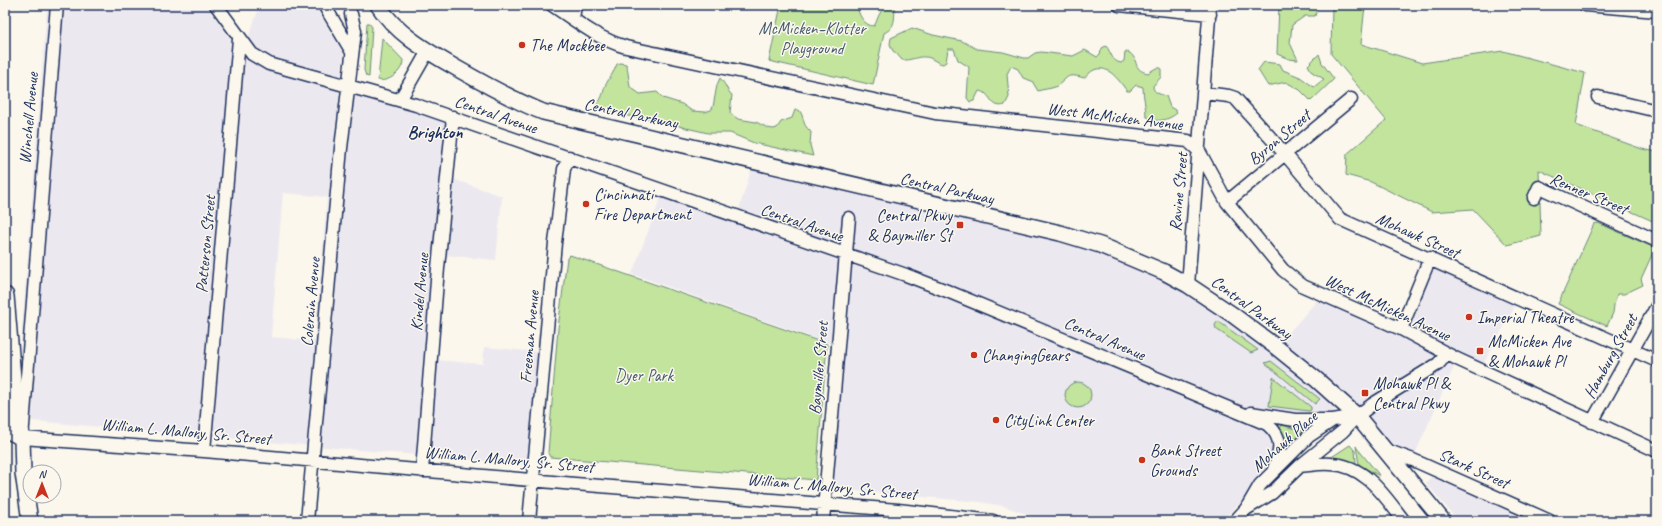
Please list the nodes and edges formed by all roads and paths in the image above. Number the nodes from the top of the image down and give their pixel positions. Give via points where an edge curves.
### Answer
1 (57, 5) edge
2 (216, 5) edge
3 (324, 5) edge
4 (378, 5) edge
5 (552, 5) edge
6 (575, 5) edge
7 (1119, 5) edge
8 (1586, 5) edge
9 (1210, 10) edge
10 (1657, 11) edge
11 (351, 14) dead end
12 (573, 19) junction
13 (239, 39) junction
14 (428, 51) junction
15 (352, 52) junction
16 (348, 86) junction
17 (1204, 93) junction
18 (1598, 97) dead end
19 (1351, 99) dead end
20 (400, 100) junction
21 (1657, 111) edge
22 (453, 117) junction
23 (1199, 151) junction
24 (1285, 154) junction
25 (569, 157) junction
26 (1534, 198) dead end
27 (1227, 202) junction
28 (849, 218) dead end
29 (1657, 241) edge
30 (845, 255) junction
31 (1430, 258) junction
32 (1188, 285) junction
33 (5, 296) edge
34 (1657, 306) edge
35 (1401, 329) junction
36 (1632, 350) junction
37 (1447, 354) junction
38 (1657, 361) edge
39 (1236, 411) junction
40 (1357, 416) junction
41 (1332, 420) junction
42 (1592, 422) junction
43 (5, 429) edge
44 (22, 438) junction
45 (5, 442) edge
46 (1383, 449) junction
47 (204, 451) junction
48 (1657, 451) edge
49 (313, 461) junction
50 (1300, 466) junction
51 (422, 471) junction
52 (1273, 472) junction
53 (532, 481) junction
54 (824, 505) junction
55 (1246, 509) junction
56 (30, 521) edge
57 (307, 521) edge
58 (529, 521) edge
59 (823, 521) edge
60 (993, 521) edge
61 (1235, 521) edge
62 (1404, 521) edge
63 (1443, 521) edge
64 (1550, 521) edge

1 - 44 street, Winchell Avenue
2 - 13 street, Central Avenue
3 - 15 street
4 - 14 main road, Central Parkway via 399,30
5 - 12 street, West McMicken Avenue
6 - 12 street
7 - 9 street
8 - 10 street
9 - 17 street, Ravine Street
11 - 15 street, Colerain Avenue via 355,31
12 - 23 street, West McMicken Avenue via 595,35 626,47 830,91 935,113 1188,141
13 - 16 street, Central Avenue via 252,54 269,64
13 - 47 street, Patterson Street
14 - 20 street
14 - 32 main road, Central Parkway via 500,93 543,112 1060,233 1135,258
15 - 16 street, Colerain Avenue
16 - 20 street, Central Avenue
16 - 49 street, Colerain Avenue
17 - 23 street, Ravine Street
17 - 24 street, Mohawk Street via 1235,98
18 - 21 street
19 - 24 street, Byron Street
20 - 22 street, Central Avenue
22 - 25 street, Central Avenue
22 - 51 street, Kindel Avenue
23 - 27 street, West McMicken Avenue
23 - 32 street, Ravine Street
24 - 27 street, Byron Street
24 - 31 street, Mohawk Street via 1340,219
25 - 30 street, Central Avenue
25 - 53 street, Freeman Avenue via 564,169 555,244
26 - 29 street, Renner Street via 1539,187
27 - 35 street, West McMicken Avenue via 1292,279
28 - 30 street, Baymiller Street
30 - 39 street, Central Avenue via 947,291
30 - 54 street, Baymiller Street
31 - 35 street
31 - 36 street, Mohawk Street
32 - 40 main road, Central Parkway via 1276,346
33 - 44 highway via 15,414
34 - 36 street, Hamburg Street
35 - 37 street, West McMicken Avenue
36 - 38 street, Mohawk Street
36 - 42 street, Hamburg Street
37 - 40 street, Mohawk Place via 1438,364
37 - 42 street, West McMicken Avenue
39 - 41 street, Central Avenue via 1295,420
39 - 52 street, Central Avenue via 1267,424 1274,431 1280,448
40 - 41 street, Mohawk Place
40 - 46 main road, Central Parkway
40 - 50 street, Mohawk Place via 1343,431
41 - 52 street, Mohawk Place via 1309,436
42 - 48 street, West McMicken Avenue
43 - 44 main road, William L. Mallory, Sr. Street
44 - 45 main road, William L. Mallory, Sr. Street
44 - 47 street, William L. Mallory, Sr. Street
44 - 56 main road, Winchell Avenue via 23,473
46 - 63 main road, Central Parkway
46 - 64 street, Stark Street
47 - 49 street, William L. Mallory, Sr. Street
49 - 51 street, William L. Mallory, Sr. Street
49 - 57 street, Colerain Avenue
50 - 55 street, Mohawk Place via 1272,493
50 - 62 street via 1333,464 1357,470 1375,485
51 - 53 street, William L. Mallory, Sr. Street
52 - 55 street, Mohawk Place via 1260,485
53 - 54 street, William L. Mallory, Sr. Street
53 - 58 street, Freeman Avenue
54 - 59 street, Baymiller Street
54 - 60 street, William L. Mallory, Sr. Street
55 - 61 street, Mohawk Place

